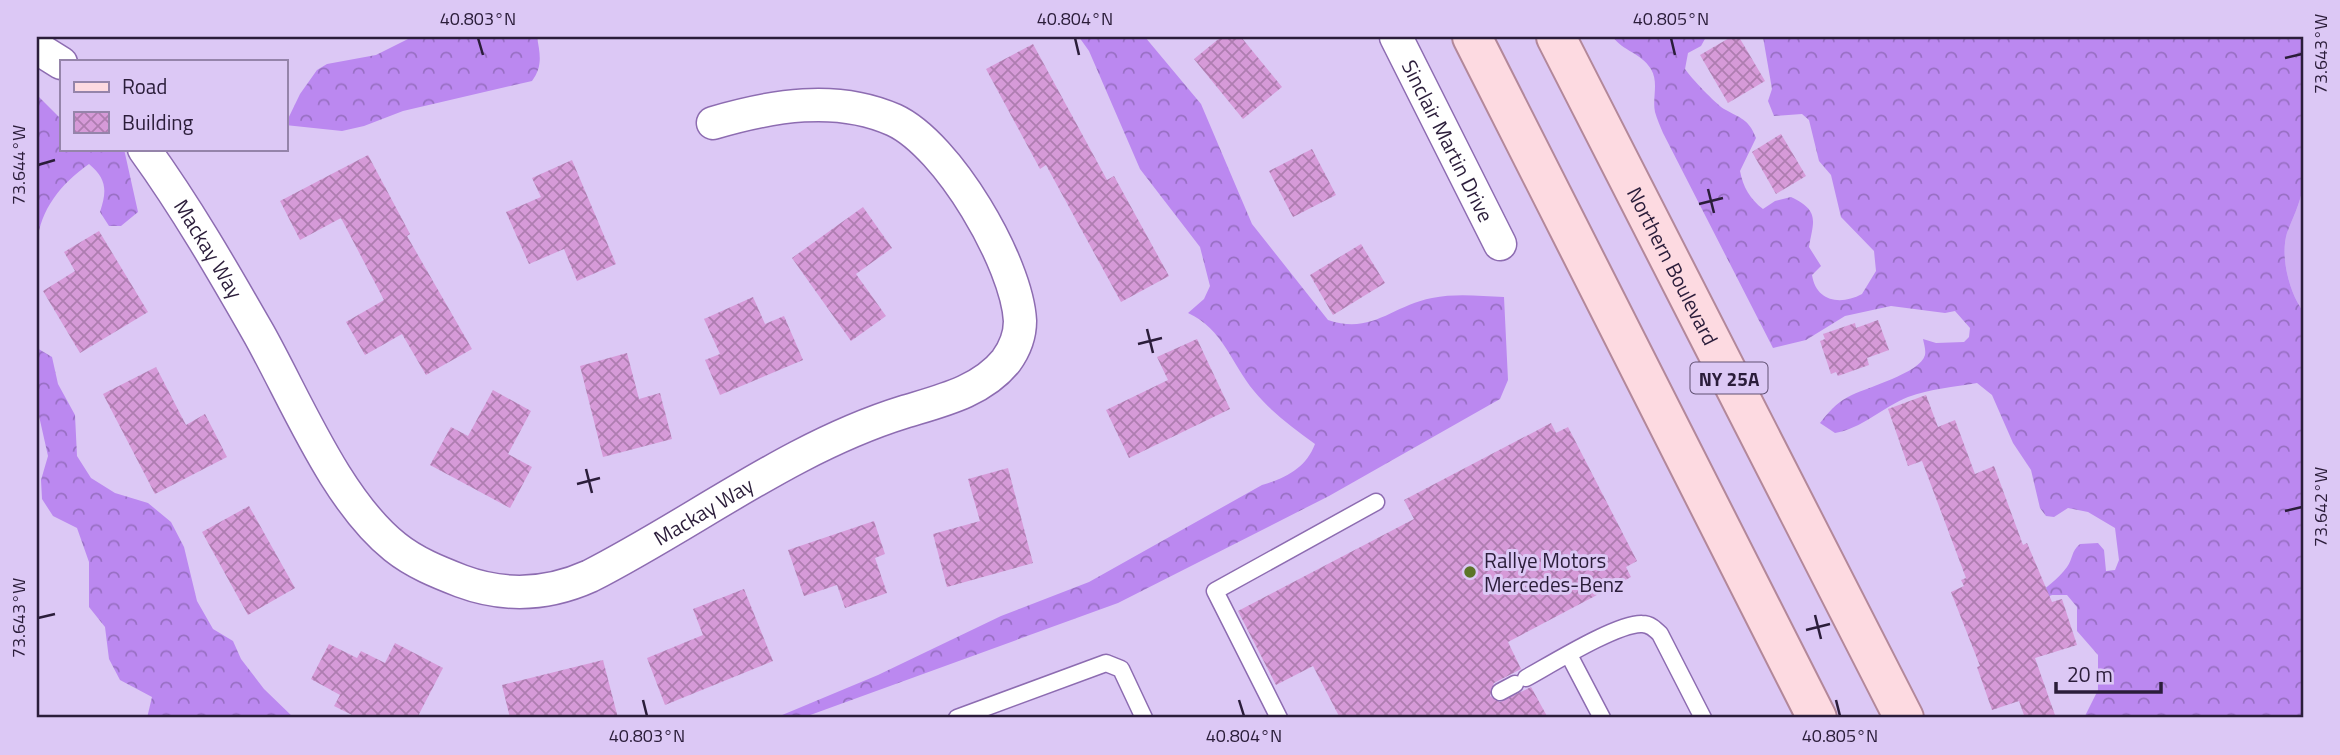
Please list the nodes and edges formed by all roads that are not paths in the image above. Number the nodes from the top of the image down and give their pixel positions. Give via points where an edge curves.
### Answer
1 (1396, 37) edge
2 (1472, 37) edge
3 (1556, 37) edge
4 (37, 48) edge
5 (60, 62) edge
6 (713, 123) dead end
7 (145, 150) edge
8 (1500, 244) dead end
9 (1376, 502) dead end
10 (1569, 655) junction
11 (1514, 684) dead end
12 (957, 718) edge
13 (1144, 718) edge
14 (1279, 718) edge
15 (1602, 718) edge
16 (1703, 718) edge
17 (1817, 718) edge
18 (1904, 718) edge

1 - 8 street, Sinclair Martin Drive
2 - 17 main road
3 - 18 main road, Northern Boulevard / NY 25A
4 - 5 street
6 - 7 street, Mackay Way via 764,110 814,105 868,111 910,129 940,157 990,234 1018,308 1014,348 997,371 979,384 832,439 590,576 533,592 488,590 427,568 397,549 360,512 212,253
9 - 14 lane via 1215,591
10 - 11 lane
10 - 15 lane
10 - 16 lane via 1626,627 1652,627 1660,634
12 - 13 lane via 1106,663 1121,669

